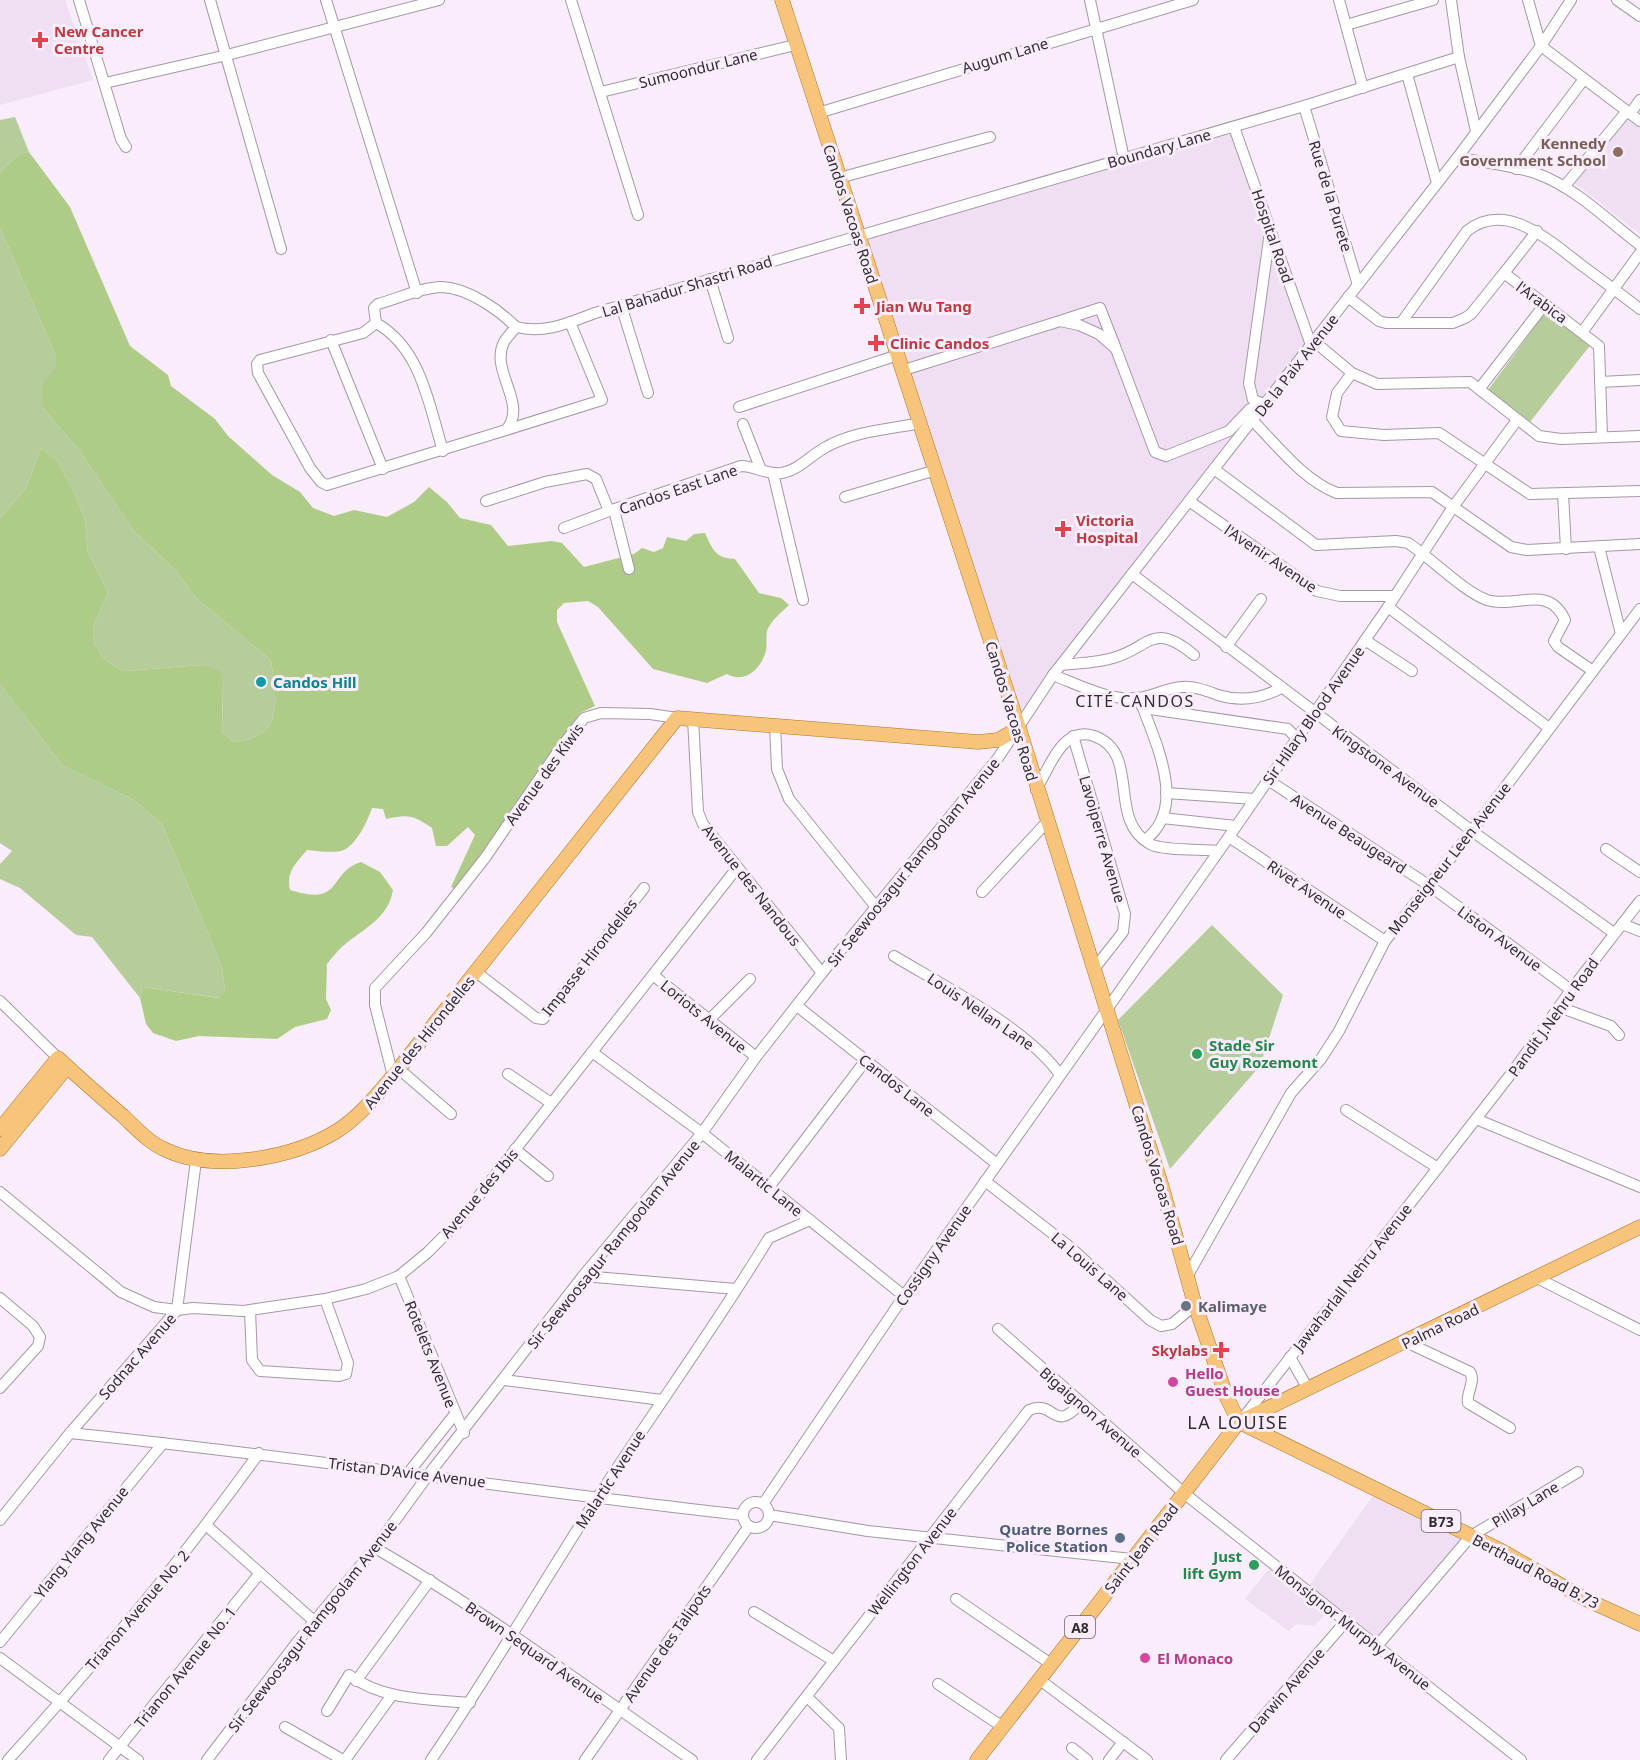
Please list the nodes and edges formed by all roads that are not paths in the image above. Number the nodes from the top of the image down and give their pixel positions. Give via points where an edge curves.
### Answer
1 (79, 0) edge
2 (210, 0) edge
3 (326, 0) edge
4 (439, 0) edge
5 (571, 0) edge
6 (782, 0) edge
7 (1090, 0) edge
8 (1192, 0) edge
9 (1339, 0) edge
10 (1433, 0) edge
11 (1451, 0) edge
12 (1528, 0) edge
13 (1617, 0) edge
14 (1566, 3) edge
15 (1640, 16) edge
16 (334, 26) junction
17 (1346, 26) junction
18 (1097, 27) junction
19 (795, 45) junction
20 (1540, 46) junction
21 (227, 55) junction
22 (1459, 57) junction
23 (1407, 74) junction
24 (1584, 79) junction
25 (105, 83) junction
26 (1363, 88) junction
27 (601, 92) junction
28 (1640, 100) edge
29 (1304, 106) junction
30 (1629, 112) junction
31 (818, 113) junction
32 (1640, 121) edge
33 (1234, 127) junction
34 (1476, 131) junction
35 (990, 137) dead end
36 (126, 147) dead end
37 (1457, 158) junction
38 (1124, 159) junction
39 (1516, 169) junction
40 (839, 178) junction
41 (1437, 183) junction
42 (1563, 187) junction
43 (638, 215) dead end
44 (1271, 228) junction
45 (1537, 231) junction
46 (858, 235) junction
47 (1640, 245) edge
48 (281, 249) dead end
49 (1640, 254) edge
50 (1504, 273) junction
51 (710, 279) junction
52 (1358, 285) junction
53 (1613, 289) junction
54 (417, 293) junction
55 (1348, 297) junction
56 (1545, 304) junction
57 (621, 305) junction
58 (1640, 309) edge
59 (1060, 321) junction
60 (570, 322) junction
61 (376, 323) junction
62 (1401, 324) junction
63 (516, 327) junction
64 (1583, 331) junction
65 (728, 338) dead end
66 (331, 340) junction
67 (1313, 344) junction
68 (1116, 349) junction
69 (898, 355) junction
70 (904, 370) junction
71 (1352, 373) junction
72 (1640, 380) edge
73 (1600, 382) junction
74 (1480, 388) junction
75 (648, 393) dead end
76 (1265, 404) junction
77 (739, 407) dead end
78 (1252, 420) junction
79 (1517, 420) junction
80 (921, 423) junction
81 (743, 424) dead end
82 (506, 430) junction
83 (1640, 436) edge
84 (1602, 437) junction
85 (443, 451) junction
86 (1486, 464) junction
87 (383, 469) junction
88 (1214, 469) junction
89 (761, 470) junction
90 (936, 470) junction
91 (773, 473) junction
92 (1640, 490) edge
93 (1563, 494) junction
94 (845, 497) dead end
95 (486, 501) dead end
96 (1189, 501) junction
97 (1453, 507) junction
98 (612, 511) junction
99 (564, 528) dead end
100 (1640, 544) edge
101 (1599, 547) junction
102 (1566, 549) junction
103 (1422, 552) junction
104 (629, 569) dead end
105 (1132, 574) junction
106 (1395, 596) junction
107 (803, 600) dead end
108 (1261, 600) dead end
109 (1388, 607) junction
110 (1640, 609) edge
111 (1621, 634) junction
112 (1365, 640) junction
113 (1226, 647) junction
114 (1194, 655) dead end
115 (1062, 665) junction
116 (1593, 670) junction
117 (1412, 671) dead end
118 (1053, 675) junction
119 (1281, 688) junction
120 (1137, 698) junction
121 (1143, 708) junction
122 (1315, 713) junction
123 (677, 718) junction
124 (693, 719) junction
125 (775, 725) junction
126 (1019, 728) junction
127 (1549, 728) junction
128 (1073, 736) junction
129 (1297, 739) junction
130 (1268, 780) junction
131 (1036, 790) junction
132 (1166, 793) junction
133 (1255, 799) junction
134 (1162, 818) junction
135 (1046, 823) junction
136 (1236, 826) junction
137 (1472, 831) junction
138 (1229, 837) junction
139 (1145, 840) junction
140 (1606, 849) dead end
141 (1219, 851) junction
142 (737, 868) junction
143 (1640, 872) edge
144 (1430, 886) junction
145 (644, 888) dead end
146 (982, 891) dead end
147 (1640, 901) edge
148 (876, 907) junction
149 (1622, 924) junction
150 (1640, 931) edge
151 (1614, 933) junction
152 (1385, 941) junction
153 (894, 956) dead end
154 (1094, 969) junction
155 (476, 972) junction
156 (822, 973) junction
157 (653, 975) junction
158 (750, 979) dead end
159 (1571, 990) junction
160 (0, 1002) edge
161 (797, 1006) junction
162 (1559, 1007) junction
163 (1106, 1009) junction
164 (709, 1020) junction
165 (1619, 1035) dead end
166 (592, 1052) junction
167 (756, 1057) junction
168 (866, 1060) junction
169 (62, 1062) junction
170 (396, 1072) junction
171 (508, 1074) dead end
172 (1060, 1075) junction
173 (551, 1104) junction
174 (1346, 1110) dead end
175 (451, 1114) dead end
176 (1476, 1119) junction
177 (0, 1129) edge
178 (1466, 1132) joint
179 (702, 1133) junction
180 (0, 1149) edge
181 (515, 1149) junction
182 (196, 1160) junction
183 (998, 1164) junction
184 (1438, 1168) junction
185 (548, 1176) dead end
186 (985, 1181) junction
187 (1640, 1186) edge
188 (769, 1187) junction
189 (0, 1192) edge
190 (810, 1220) junction
191 (1640, 1227) edge
192 (1188, 1275) junction
193 (399, 1276) junction
194 (583, 1276) junction
195 (1537, 1278) junction
196 (736, 1289) junction
197 (904, 1296) junction
198 (0, 1298) edge
199 (325, 1299) junction
200 (1196, 1305) junction
201 (177, 1310) junction
202 (250, 1310) junction
203 (998, 1329) dead end
204 (1640, 1330) edge
205 (1406, 1342) junction
206 (1290, 1357) junction
207 (504, 1380) junction
208 (0, 1388) edge
209 (1308, 1389) junction
210 (1227, 1398) junction
211 (662, 1400) junction
212 (1080, 1404) junction
213 (455, 1414) junction
214 (1239, 1422) junction
215 (1510, 1428) dead end
216 (70, 1433) junction
217 (464, 1433) junction
218 (163, 1443) junction
219 (259, 1453) junction
220 (1214, 1453) junction
221 (409, 1472) junction
222 (1578, 1472) dead end
223 (429, 1474) junction
224 (1185, 1494) junction
225 (597, 1498) junction
226 (763, 1504) junction
227 (743, 1515) junction
228 (769, 1515) junction
229 (0, 1520) edge
230 (207, 1526) junction
231 (749, 1526) junction
232 (1471, 1536) junction
233 (931, 1537) junction
234 (375, 1548) junction
235 (1132, 1559) junction
236 (260, 1573) junction
237 (430, 1580) junction
238 (956, 1599) dead end
239 (754, 1612) dead end
240 (314, 1621) junction
241 (1346, 1621) junction
242 (1640, 1623) edge
243 (511, 1633) junction
244 (0, 1642) edge
245 (1377, 1646) junction
246 (0, 1658) edge
247 (834, 1661) junction
248 (1051, 1664) junction
249 (1040, 1680) junction
250 (356, 1681) junction
251 (938, 1684) dead end
252 (393, 1695) junction
253 (807, 1696) junction
254 (61, 1702) junction
255 (470, 1703) junction
256 (619, 1710) junction
257 (327, 1711) dead end
258 (285, 1726) dead end
259 (1003, 1727) junction
260 (1123, 1742) junction
261 (122, 1746) junction
262 (1072, 1748) dead end
263 (1517, 1759) edge
264 (8, 1760) edge
265 (109, 1760) edge
266 (138, 1760) edge
267 (207, 1760) edge
268 (344, 1760) edge
269 (431, 1760) edge
270 (585, 1760) edge
271 (692, 1760) edge
272 (758, 1760) edge
273 (841, 1760) edge
274 (977, 1760) edge
275 (1087, 1760) edge
276 (1109, 1760) edge
277 (1147, 1760) edge
278 (1226, 1760) edge

1 - 25 street
2 - 21 street
3 - 16 street
4 - 16 street
5 - 27 street
6 - 19 main road, Candos Vacoas Road
7 - 18 street
8 - 18 street, Augum Lane
9 - 17 street
10 - 17 street
11 - 22 street
12 - 20 street
13 - 15 street
14 - 20 street, De la Paix Avenue
16 - 21 street
16 - 54 street
17 - 26 street
18 - 31 street, Augum Lane
18 - 38 street
19 - 27 street, Sumoondur Lane
19 - 31 main road, Candos Vacoas Road
20 - 24 street
20 - 34 street, De la Paix Avenue
21 - 25 street
21 - 48 street
22 - 23 street, Boundary Lane
22 - 34 street
23 - 26 street, Boundary Lane
23 - 41 street
24 - 30 street
24 - 39 street
25 - 36 street
26 - 29 street, Boundary Lane
27 - 43 street
28 - 30 street
29 - 33 street, Boundary Lane
29 - 52 street, Rue de la Purete
30 - 32 street
30 - 42 street
31 - 40 main road, Candos Vacoas Road
33 - 38 street, Boundary Lane
33 - 44 street, Hospital Road
34 - 37 street, De la Paix Avenue
35 - 40 street
37 - 39 street
37 - 41 street, De la Paix Avenue
38 - 46 street, Boundary Lane
39 - 42 street via 1536,173
40 - 46 main road, Candos Vacoas Road
41 - 52 street, De la Paix Avenue
42 - 47 street
44 - 67 street, Hospital Road
44 - 76 street via 1249,383 1253,400
45 - 50 street
45 - 53 street
45 - 62 street via 1514,222 1480,221 1467,231
46 - 51 street, Lal Bahadur Shastri Road
46 - 69 main road, Candos Vacoas Road
49 - 53 street
50 - 56 street, l'Arabica
50 - 62 street, l'Arabica via 1465,318 1453,323
51 - 57 street, Lal Bahadur Shastri Road
51 - 65 street
52 - 55 street, De la Paix Avenue
53 - 58 street
53 - 64 street
54 - 61 street via 378,304 373,311
54 - 63 street via 443,287 455,290 506,317
55 - 62 street, l'Arabica via 1379,321
55 - 67 street, De la Paix Avenue
56 - 64 street, l'Arabica
56 - 74 street
57 - 60 street, Lal Bahadur Shastri Road
57 - 75 street
59 - 68 street via 1091,330
59 - 68 street via 1100,308
59 - 70 street
60 - 63 street, Lal Bahadur Shastri Road via 546,331
60 - 82 street via 602,400
61 - 66 street via 363,333
61 - 85 street via 392,332 407,350
63 - 82 street via 501,353 514,411
64 - 73 street, l'Arabica via 1599,346
66 - 87 street
66 - 87 street via 260,360 256,368 321,482 337,484
67 - 71 street
67 - 76 street, De la Paix Avenue
68 - 76 street via 1159,456 1229,431 1250,409
69 - 70 main road, Candos Vacoas Road
69 - 77 street
70 - 80 main road, Candos Vacoas Road
71 - 74 street via 1377,384 1460,381
71 - 86 street via 1338,393 1332,417 1341,431 1384,435 1439,433
72 - 73 street
73 - 84 street, l'Arabica
74 - 79 street
76 - 78 street, De la Paix Avenue
78 - 88 street, De la Paix Avenue
78 - 97 street via 1325,488 1350,493 1424,490
79 - 84 street via 1549,439
79 - 86 street, Sir Hilary Blood Avenue
80 - 90 main road, Candos Vacoas Road
80 - 91 street via 850,437 826,447 793,469
81 - 89 street
82 - 85 street
83 - 84 street
85 - 87 street
86 - 93 street via 1530,494
86 - 97 street, Sir Hilary Blood Avenue
88 - 96 street, De la Paix Avenue
88 - 103 street via 1316,545 1396,541
89 - 91 street, Candos East Lane
89 - 98 street, Candos East Lane via 741,466
90 - 94 street
90 - 126 main road, Candos Vacoas Road
91 - 107 street
92 - 93 street
93 - 102 street
95 - 98 street, Candos East Lane via 545,482 588,474 596,479
96 - 105 street, De la Paix Avenue
96 - 106 street, l'Avenir Avenue via 1317,591 1340,596
97 - 102 street via 1511,548
97 - 103 street, Sir Hilary Blood Avenue
98 - 99 street
98 - 104 street
100 - 101 street
101 - 102 street
101 - 111 street
103 - 106 street, Sir Hilary Blood Avenue
103 - 116 street via 1487,600 1548,601 1559,607 1564,620 1554,641 1567,655
105 - 113 street, Kingstone Avenue
105 - 115 street, De la Paix Avenue
106 - 109 street, Sir Hilary Blood Avenue
108 - 113 street
109 - 112 street, Sir Hilary Blood Avenue
109 - 127 street
110 - 111 street, Monseigneur Leen Avenue
111 - 116 street, Monseigneur Leen Avenue
112 - 117 street
112 - 122 street, Sir Hilary Blood Avenue
113 - 119 street, Kingstone Avenue
114 - 115 street via 1175,641 1161,638 1114,658
115 - 118 street, De la Paix Avenue
116 - 127 street, Monseigneur Leen Avenue
118 - 120 street via 1111,696
118 - 126 street, De la Paix Avenue
119 - 120 street via 1250,699 1184,687
119 - 122 street, Kingstone Avenue
120 - 121 street
121 - 129 street via 1288,729
121 - 132 street via 1163,761
122 - 129 street, Sir Hilary Blood Avenue
122 - 137 street, Kingstone Avenue
123 - 124 main road, Avenue des Kiwis
123 - 155 main road, Avenue des Hirondelles
123 - 170 street, Avenue des Kiwis via 593,714 584,718 485,858 426,933 375,988 375,1005
124 - 125 main road, Avenue des Kiwis
124 - 142 street, Avenue des Nandous via 698,812 708,833
125 - 126 main road, Avenue des Kiwis via 978,742 998,740
125 - 148 street via 777,769 789,799
126 - 131 main road, Candos Vacoas Road
126 - 148 street, Sir Seewoosagur Ramgoolam Avenue
127 - 137 street, Monseigneur Leen Avenue
128 - 131 street via 1062,744
128 - 139 street via 1092,735 1117,753 1126,809
128 - 154 street, Lavoiperre Avenue via 1125,914 1123,932
129 - 130 street, Sir Hilary Blood Avenue
130 - 133 street, Sir Hilary Blood Avenue
130 - 144 street, Avenue Beaugeard
131 - 135 main road, Candos Vacoas Road
132 - 133 street
132 - 134 street
133 - 136 street, Sir Hilary Blood Avenue
134 - 136 street
134 - 139 street
135 - 146 street
135 - 154 main road, Candos Vacoas Road
136 - 138 street, Sir Hilary Blood Avenue
137 - 144 street, Monseigneur Leen Avenue
137 - 151 street, Kingstone Avenue
138 - 141 street, Sir Hilary Blood Avenue
138 - 152 street, Rivet Avenue
139 - 141 street via 1159,847
140 - 143 street
141 - 163 street, Sir Hilary Blood Avenue
142 - 156 street, Avenue des Nandous
142 - 157 street, Avenue des Ibis
144 - 152 street, Monseigneur Leen Avenue
144 - 159 street, Liston Avenue
145 - 155 street, Impasse Hirondelles via 543,1019 536,1018
147 - 149 street, Pandit J.Nehru Road
148 - 156 street, Sir Seewoosagur Ramgoolam Avenue
149 - 150 street
149 - 151 street, Pandit J.Nehru Road
151 - 159 street, Pandit J.Nehru Road
152 - 192 street, Monseigneur Leen Avenue via 1339,1031 1291,1093
153 - 172 street, Louis Nellan Lane via 1044,1053
154 - 163 main road, Candos Vacoas Road
155 - 170 main road, Avenue des Hirondelles
156 - 161 street, Sir Seewoosagur Ramgoolam Avenue
157 - 164 street, Loriots Avenue
157 - 166 street, Avenue des Ibis
158 - 164 street
159 - 162 street, Pandit J.Nehru Road
160 - 169 street, Avenue des Hirondelles
161 - 167 street, Sir Seewoosagur Ramgoolam Avenue
161 - 168 street, Candos Lane
162 - 165 street via 1611,1026
162 - 176 street, Pandit J.Nehru Road
163 - 172 street, Cossigny Avenue
163 - 192 main road, Candos Vacoas Road
164 - 167 street, Loriots Avenue
166 - 173 street, Avenue des Ibis
166 - 179 street, Malartic Lane
167 - 179 street, Sir Seewoosagur Ramgoolam Avenue
168 - 183 street, Candos Lane
168 - 188 street
169 - 177 main road
169 - 180 main road
169 - 182 main road, Avenue des Hirondelles via 147,1138 165,1150
170 - 175 street
170 - 182 main road, Avenue des Hirondelles via 359,1114 315,1141 256,1159
171 - 173 street
172 - 183 street, Cossigny Avenue
173 - 181 street, Avenue des Ibis
174 - 184 street
176 - 178 street, Pandit J.Nehru Road
176 - 187 street
178 - 184 street, Jawaharlall Nehru Avenue
179 - 188 street, Malartic Lane
179 - 194 street, Sir Seewoosagur Ramgoolam Avenue
181 - 185 street
181 - 193 street, Avenue des Ibis via 459,1221
182 - 201 street, Sodnac Avenue
183 - 186 street, Cossigny Avenue
184 - 206 street, Jawaharlall Nehru Avenue
186 - 197 street, Cossigny Avenue
186 - 200 street, La Louis Lane via 1070,1247 1150,1320 1161,1326 1172,1324
188 - 190 street, Malartic Lane
189 - 201 street, Avenue des Ibis via 121,1292 154,1307
190 - 196 street, Malartic Avenue via 769,1238
190 - 197 street, Malartic Lane
191 - 195 main road, Palma Road
192 - 200 main road, Candos Vacoas Road
193 - 199 street, Avenue des Ibis
193 - 213 street, Rotelets Avenue
194 - 196 street
194 - 207 street, Sir Seewoosagur Ramgoolam Avenue
195 - 204 street
195 - 205 main road, Palma Road
196 - 211 street, Malartic Avenue
197 - 226 street, Cossigny Avenue
198 - 208 street via 40,1337 38,1346
199 - 202 street, Avenue des Ibis
199 - 202 street via 348,1363 346,1374 339,1376 260,1371 252,1360
200 - 210 main road, Candos Vacoas Road
201 - 202 street, Avenue des Ibis
201 - 216 street, Sodnac Avenue
203 - 212 street, Bigaignon Avenue
205 - 209 main road, Palma Road
205 - 215 street via 1470,1372 1473,1377 1468,1403
206 - 209 street
206 - 214 street, Jawaharlall Nehru Avenue
207 - 211 street
207 - 217 street, Sir Seewoosagur Ramgoolam Avenue
209 - 214 main road, Palma Road
210 - 214 main road, Candos Vacoas Road
210 - 220 main road via 1224,1433
211 - 225 street, Malartic Avenue
212 - 224 street, Bigaignon Avenue
212 - 233 street, Wellington Avenue via 1069,1416 1062,1417 1042,1407 1029,1410
213 - 217 street, Rotelets Avenue
213 - 221 street
214 - 220 main road, Saint Jean Road / A8
214 - 232 main road, Berthaud Road B.73 / B73
216 - 218 street, Tristan D'Avice Avenue
216 - 229 street, Sodnac Avenue
217 - 223 street, Sir Seewoosagur Ramgoolam Avenue
218 - 219 street, Tristan D'Avice Avenue
218 - 244 street, Ylang Ylang Avenue
219 - 221 street, Tristan D'Avice Avenue
219 - 230 street, Trianon Avenue No. 2
220 - 224 main road, Saint Jean Road / A8
221 - 223 street, Tristan D'Avice Avenue
222 - 232 street, Pillay Lane
223 - 225 street, Tristan D'Avice Avenue
223 - 234 street, Sir Seewoosagur Ramgoolam Avenue
224 - 235 main road, Saint Jean Road / A8
224 - 241 street, Monsignor Murphy Avenue
225 - 227 street, Tristan D'Avice Avenue
225 - 243 street, Malartic Avenue
226 - 227 street via 750,1504
226 - 228 street
227 - 231 street
228 - 231 street via 763,1526
228 - 233 street
230 - 236 street
230 - 254 street, Trianon Avenue No. 2
231 - 256 street, Avenue des Talipots
232 - 242 main road, Berthaud Road B.73 / B73 via 1585,1599
232 - 245 street, Pillay Lane
233 - 235 street
233 - 247 street, Wellington Avenue
234 - 237 street, Brown Sequard Avenue
234 - 240 street, Sir Seewoosagur Ramgoolam Avenue
235 - 248 main road, Saint Jean Road / A8
236 - 240 street
236 - 261 street, Trianon Avenue No. 1
237 - 243 street, Brown Sequard Avenue
237 - 250 street
238 - 248 street
239 - 247 street
240 - 267 street, Sir Seewoosagur Ramgoolam Avenue
241 - 245 street, Monsignor Murphy Avenue
241 - 278 street, Darwin Avenue
243 - 255 street, Malartic Avenue
243 - 256 street, Brown Sequard Avenue
245 - 263 street, Monsignor Murphy Avenue
246 - 254 street
247 - 253 street, Wellington Avenue
248 - 249 main road, Saint Jean Road / A8
249 - 259 main road, Saint Jean Road / A8
249 - 260 street
250 - 252 street
250 - 257 street via 349,1676
251 - 259 street
252 - 255 street
252 - 268 street
253 - 272 street, Wellington Avenue
253 - 273 street via 839,1728
254 - 261 street
254 - 264 street, Trianon Avenue No. 2
255 - 269 street, Malartic Avenue
256 - 270 street, Avenue des Talipots
256 - 271 street, Brown Sequard Avenue
258 - 268 street
259 - 274 main road, Saint Jean Road / A8
260 - 276 street
260 - 277 street
261 - 265 street, Trianon Avenue No. 1
261 - 266 street
262 - 275 street

